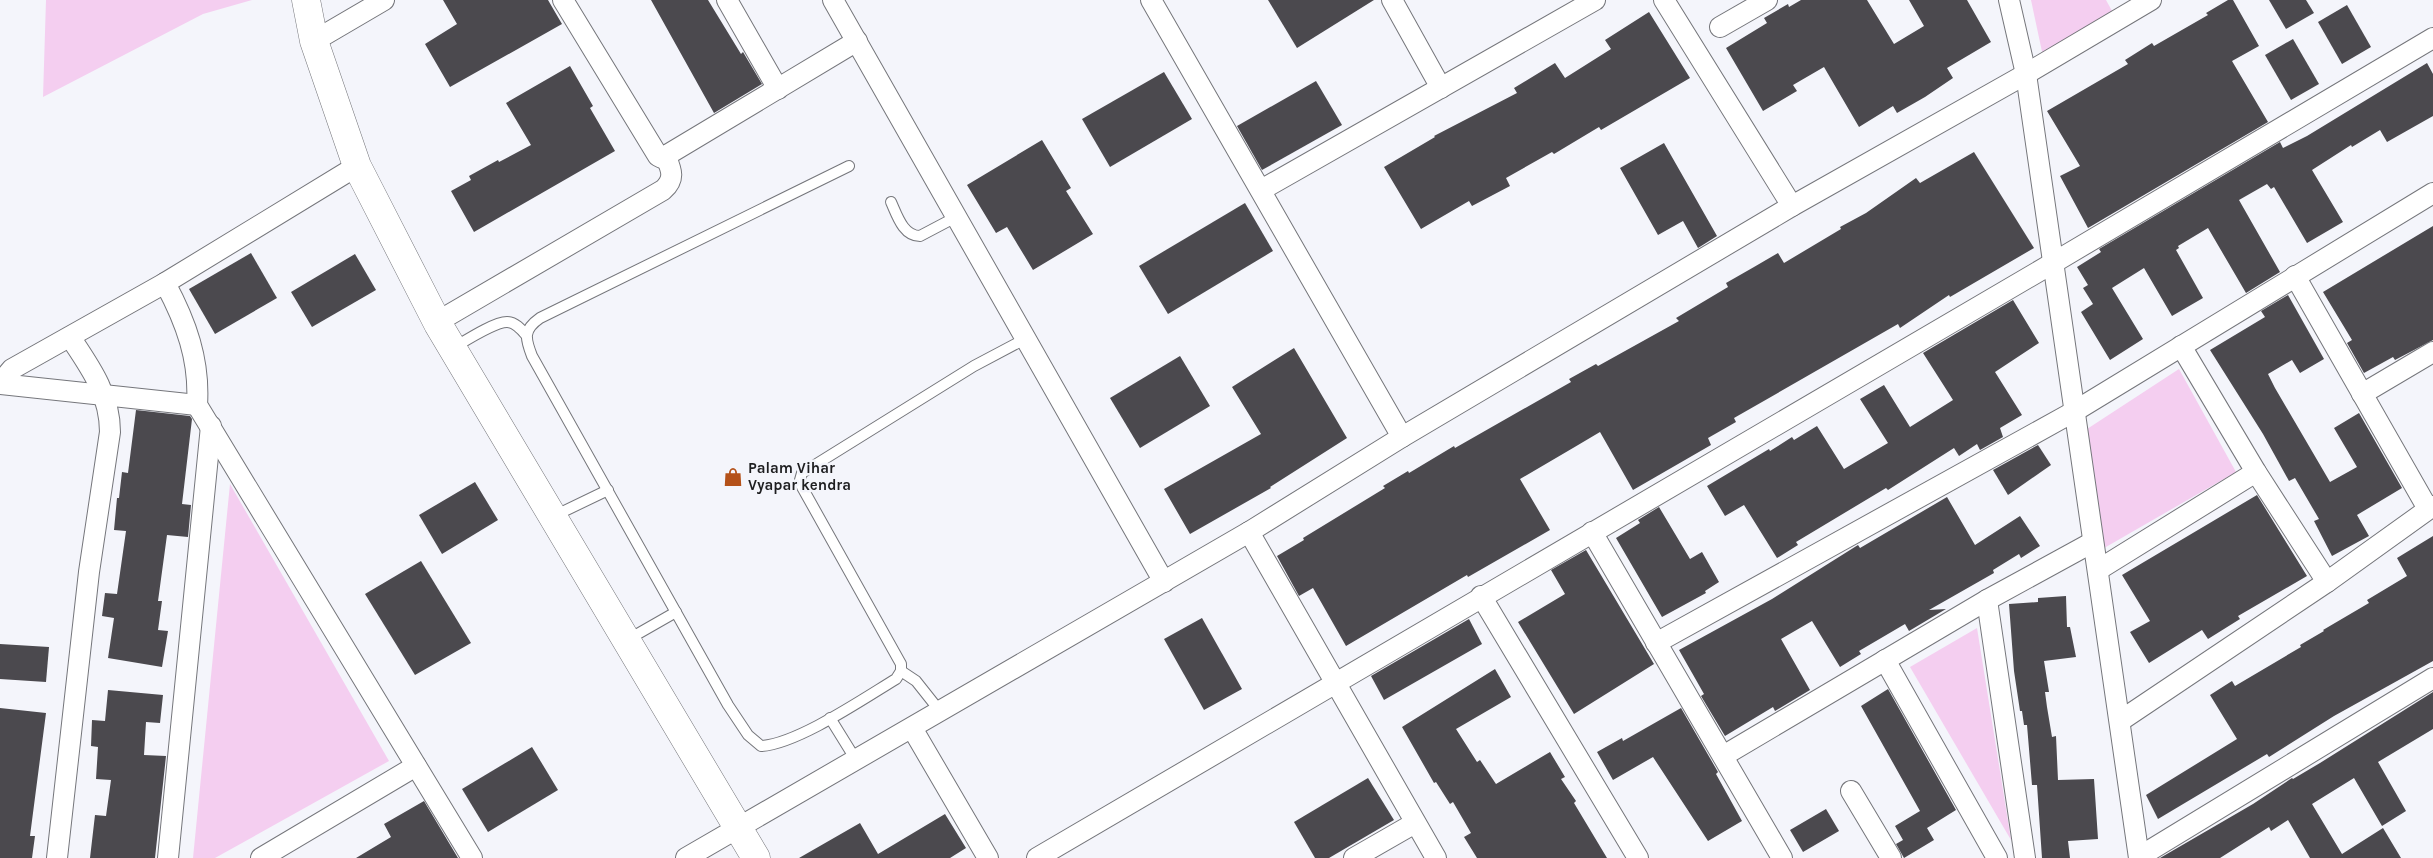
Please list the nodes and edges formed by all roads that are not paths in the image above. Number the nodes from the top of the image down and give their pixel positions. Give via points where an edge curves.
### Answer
1 (306, 0) edge
2 (384, 0) edge
3 (563, 0) edge
4 (727, 0) edge
5 (833, 0) edge
6 (1152, 0) edge
7 (1392, 0) edge
8 (1595, 0) edge
9 (1664, 0) edge
10 (1767, 0) edge
11 (2009, 0) edge
12 (2143, 2) edge
13 (1720, 27) dead end
14 (2433, 38) edge
15 (314, 41) junction
16 (857, 41) junction
17 (2026, 74) junction
18 (1441, 88) junction
19 (778, 89) junction
20 (666, 157) junction
21 (357, 166) junction
22 (849, 166) dead end
23 (1262, 190) junction
24 (2433, 193) edge
25 (891, 202) dead end
26 (1792, 206) junction
27 (956, 217) junction
28 (2053, 263) junction
29 (2295, 276) junction
30 (166, 283) junction
31 (436, 322) junction
32 (526, 335) junction
33 (70, 337) junction
34 (1025, 339) junction
35 (2181, 346) junction
36 (452, 348) junction
37 (2433, 352) edge
38 (0, 384) edge
39 (105, 394) junction
40 (2362, 394) junction
41 (197, 405) junction
42 (2075, 410) junction
43 (210, 426) junction
44 (1402, 437) junction
45 (2256, 472) junction
46 (608, 490) junction
47 (2430, 507) edge
48 (553, 517) junction
49 (1249, 532) junction
50 (1592, 532) junction
51 (2093, 542) junction
52 (2098, 570) junction
53 (1164, 582) junction
54 (2327, 582) junction
55 (1481, 596) junction
56 (1987, 600) junction
57 (676, 612) junction
58 (627, 641) junction
59 (1656, 643) junction
60 (1885, 660) junction
61 (901, 671) junction
62 (2433, 678) edge
63 (1335, 683) junction
64 (939, 710) junction
65 (830, 718) junction
66 (2120, 721) junction
67 (912, 728) junction
68 (1723, 756) junction
69 (856, 760) junction
70 (416, 766) junction
71 (1850, 791) dead end
72 (1415, 823) junction
73 (738, 826) junction
74 (56, 858) edge
75 (168, 858) edge
76 (261, 858) edge
77 (472, 858) edge
78 (686, 858) edge
79 (756, 858) edge
80 (988, 858) edge
81 (1036, 858) edge
82 (1354, 858) edge
83 (1436, 858) edge
84 (1638, 858) edge
85 (1782, 858) edge
86 (1891, 858) edge
87 (1997, 858) edge
88 (2025, 858) edge
89 (2139, 858) edge

1 - 15 street
2 - 15 street
3 - 20 street via 658,156
4 - 19 street
5 - 16 street
6 - 23 street
7 - 18 street
8 - 18 street
9 - 26 street
10 - 13 street
11 - 17 street
12 - 17 street
14 - 28 street
15 - 21 street
16 - 19 street
16 - 27 street
17 - 26 street
17 - 28 street
18 - 23 street
19 - 20 street
20 - 31 street via 672,172 668,186 663,190
21 - 30 street
21 - 31 street
22 - 32 lane via 540,318 530,325
23 - 44 street
24 - 29 street
25 - 27 lane via 906,231 915,236
26 - 44 street
27 - 34 street
28 - 42 street
28 - 50 street
29 - 35 street
29 - 40 street
30 - 33 street
30 - 41 street via 181,313 193,351
31 - 36 street
32 - 36 lane via 517,325 507,322
32 - 46 lane via 532,356
33 - 38 street via 12,369
33 - 39 street
34 - 53 street
34 - 61 lane via 980,363 802,473 800,480 901,664
35 - 42 street
35 - 45 street
36 - 48 street
37 - 40 street
38 - 39 street
39 - 41 street
39 - 74 street via 110,432 80,644
40 - 47 street
41 - 43 street
42 - 51 street
42 - 59 street
43 - 70 street
43 - 75 street
44 - 49 street
45 - 52 street
45 - 54 street
46 - 48 lane
46 - 57 lane
47 - 54 street
48 - 58 street
49 - 53 street
49 - 63 street
50 - 55 street
50 - 59 street
51 - 52 street
51 - 56 street
52 - 66 street
53 - 64 street
54 - 66 street
55 - 63 street
55 - 84 street
56 - 60 street
56 - 88 street
57 - 58 lane
57 - 65 lane via 728,705 748,735 761,746 774,745
58 - 73 street
59 - 68 street
60 - 68 street
60 - 87 street
61 - 64 lane via 916,680
61 - 65 lane via 896,679
62 - 89 street
63 - 72 street
63 - 81 street
64 - 67 street
65 - 69 lane
66 - 89 street
67 - 69 street
67 - 80 street
68 - 85 street
69 - 73 street
70 - 76 street
70 - 77 street
71 - 86 street
72 - 82 street
72 - 83 street
73 - 78 street
73 - 79 street

